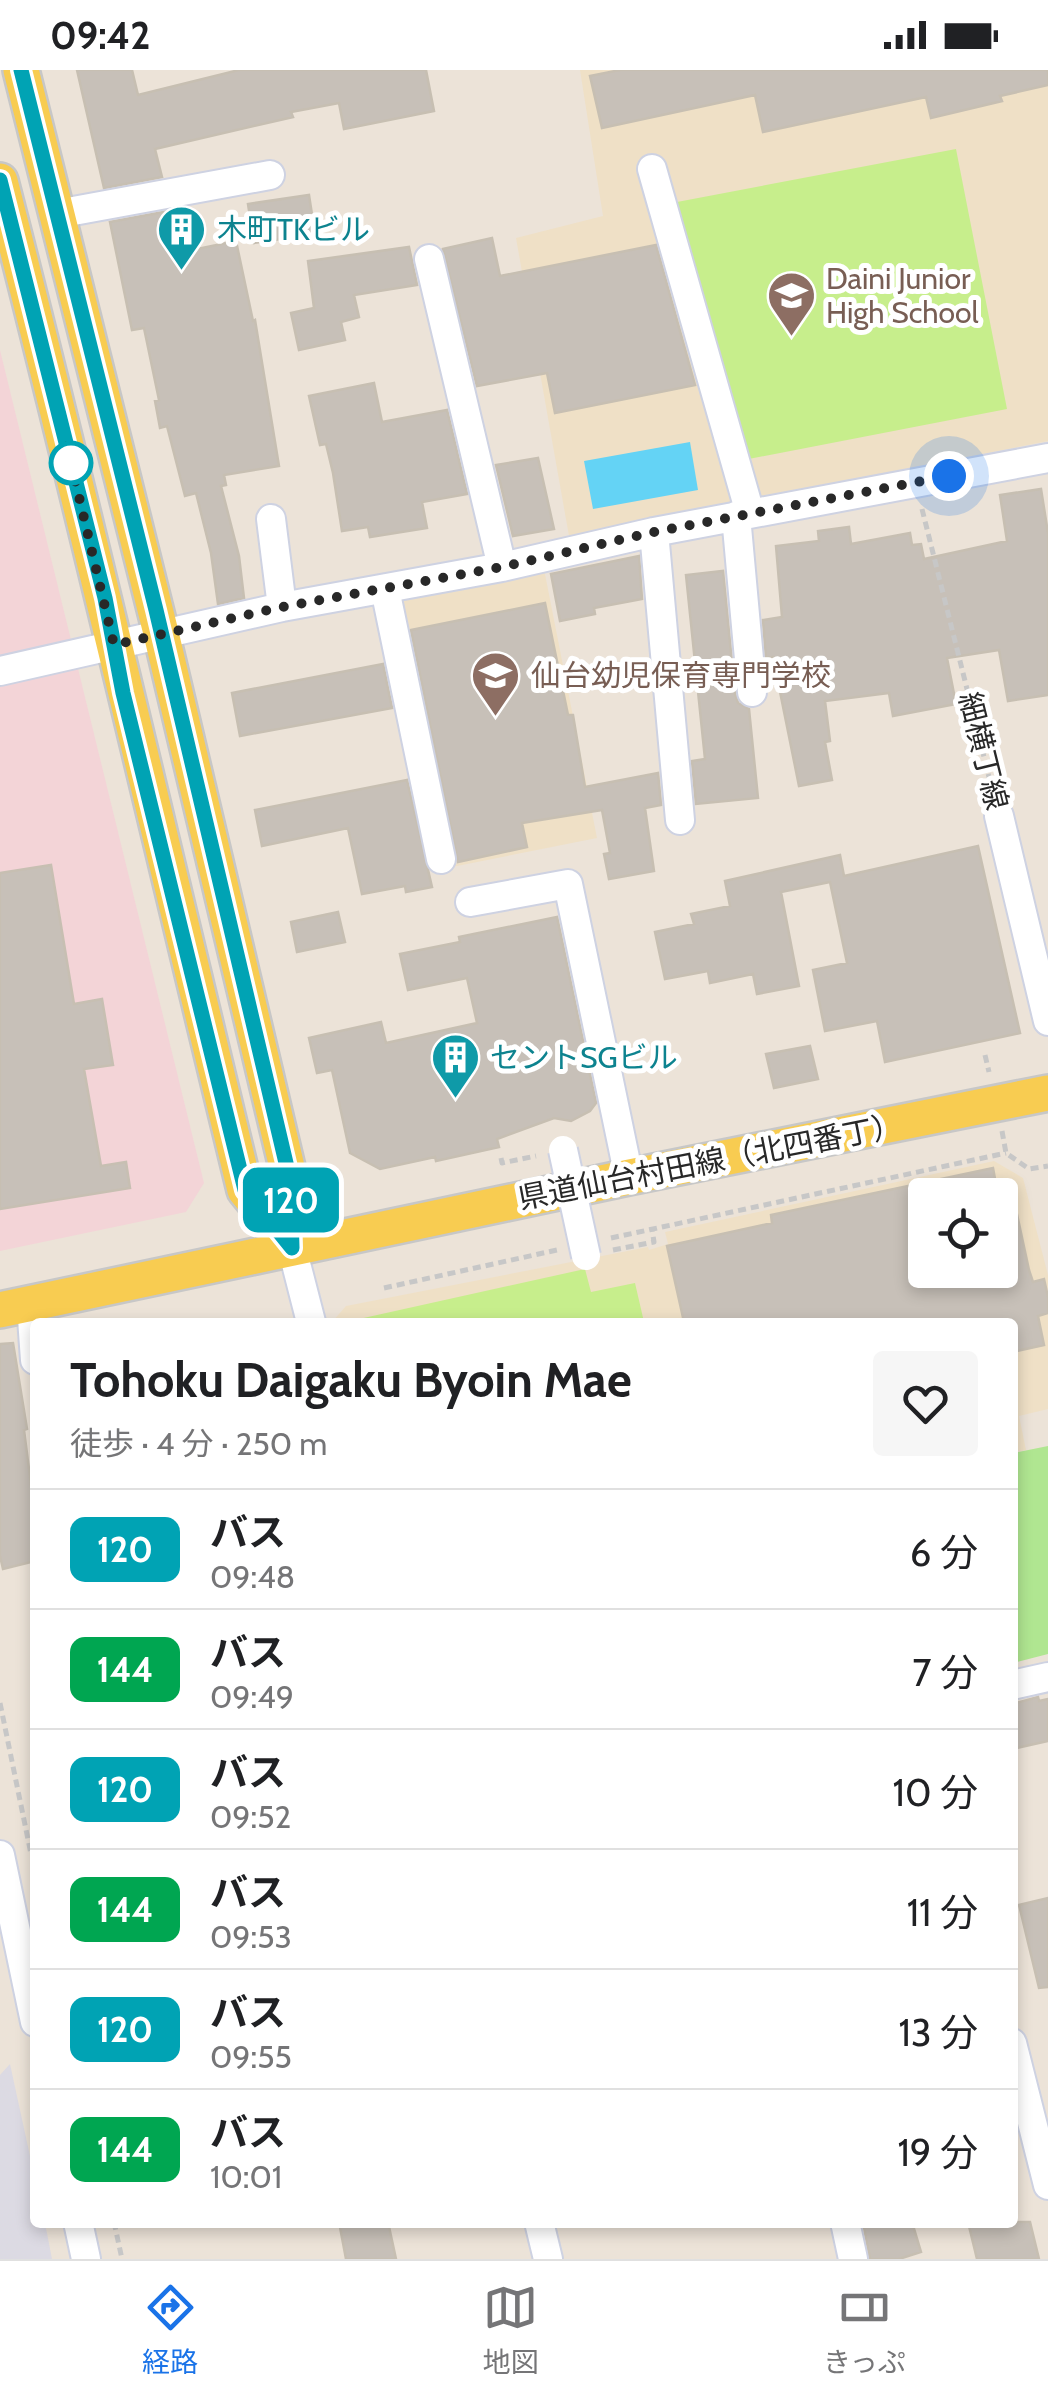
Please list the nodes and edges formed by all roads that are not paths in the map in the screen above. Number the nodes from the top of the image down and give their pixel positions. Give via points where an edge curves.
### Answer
1 (21, 70) edge
2 (652, 169) dead end
3 (270, 175) dead end
4 (3, 203) edge
5 (57, 214) junction
6 (428, 259) dead end
7 (1048, 458) edge
8 (743, 515) junction
9 (270, 518) dead end
10 (654, 532) junction
11 (502, 567) junction
12 (384, 589) junction
13 (282, 607) junction
14 (161, 633) junction
15 (114, 645) junction
16 (0, 671) edge
17 (752, 692) dead end
18 (998, 816) road end
19 (680, 820) dead end
20 (441, 859) dead end
21 (470, 902) dead end
22 (1048, 1021) edge
23 (1048, 1094) edge
24 (563, 1150) dead end
25 (629, 1177) junction
26 (292, 1248) junction
27 (585, 1248) road end
28 (15, 1307) edge
29 (310, 1318) edge
30 (30, 1347) edge
31 (1048, 1677) edge
32 (1018, 1684) edge
33 (0, 1856) edge
34 (17, 1930) edge
35 (30, 1996) edge
36 (1018, 2078) edge
37 (1048, 2185) edge
38 (79, 2228) edge
39 (540, 2228) edge
40 (845, 2228) edge
41 (86, 2259) edge
42 (548, 2259) edge
43 (853, 2259) edge

1 - 5 main road
2 - 8 street
3 - 5 street
4 - 15 main road
5 - 14 main road
6 - 11 street
7 - 8 street
8 - 10 street
8 - 17 street
9 - 13 street
10 - 11 street
10 - 19 street
11 - 12 street
12 - 13 street
12 - 20 street
13 - 14 street
14 - 15 street
14 - 26 main road via 290,1180
15 - 16 street
15 - 26 main road via 245,1190
18 - 22 street, 細横丁線
21 - 25 street via 568,884
23 - 25 main road, 県道仙台村田線（北四番丁）
24 - 27 street, bridge
25 - 26 main road, 県道仙台村田線（北四番丁）
26 - 28 main road, 県道仙台村田線（北四番丁）
26 - 29 street
28 - 30 street
31 - 32 street
33 - 34 street
34 - 35 street
36 - 37 street
38 - 41 street
39 - 42 street
40 - 43 street

